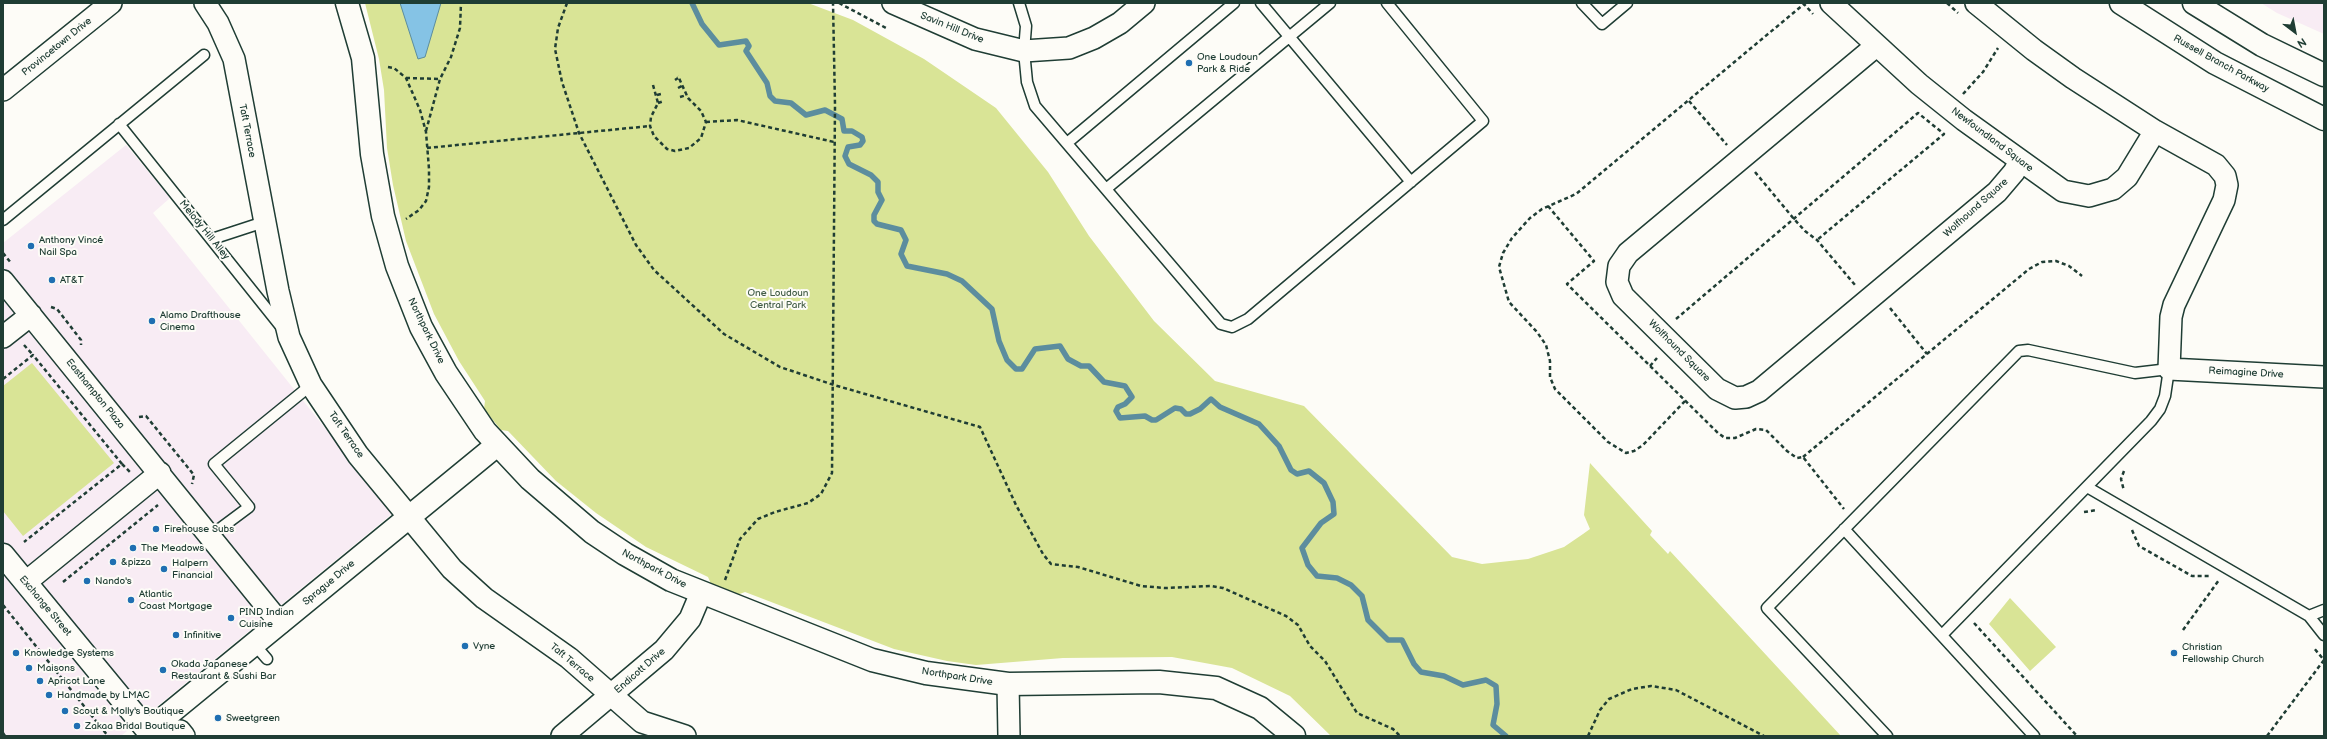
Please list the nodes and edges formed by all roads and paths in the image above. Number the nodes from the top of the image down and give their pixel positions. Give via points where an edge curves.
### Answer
1 (111, 3) edge
2 (205, 3) edge
3 (346, 3) edge
4 (461, 3) edge
5 (567, 3) edge
6 (833, 3) edge
7 (839, 3) edge
8 (893, 3) edge
9 (1019, 3) edge
10 (1144, 3) edge
11 (1234, 3) edge
12 (1261, 3) edge
13 (1330, 3) edge
14 (1387, 3) edge
15 (1582, 3) edge
16 (1627, 3) edge
17 (1831, 3) edge
18 (1976, 3) edge
19 (2121, 3) edge
20 (2194, 3) edge
21 (886, 28) dead end
22 (1289, 36) junction
23 (1876, 46) junction
24 (1998, 48) dead end
25 (1024, 51) junction
26 (204, 55) dead end
27 (388, 67) dead end
28 (2324, 75) edge
29 (406, 78) junction
30 (440, 79) junction
31 (675, 80) dead end
32 (655, 86) dead end
33 (682, 86) junction
34 (678, 88) dead end
35 (3, 90) edge
36 (661, 94) dead end
37 (657, 95) junction
38 (687, 95) junction
39 (680, 97) dead end
40 (1689, 100) dead end
41 (664, 101) dead end
42 (658, 103) junction
43 (1951, 109) junction
44 (2324, 119) edge
45 (706, 122) junction
46 (119, 124) junction
47 (650, 126) junction
48 (1936, 127) junction
49 (2155, 131) junction
50 (426, 132) junction
51 (578, 133) junction
52 (834, 142) junction
53 (1067, 143) junction
54 (427, 148) junction
55 (1741, 159) junction
56 (2020, 161) junction
57 (1411, 182) junction
58 (1106, 189) junction
59 (406, 219) dead end
60 (1794, 219) junction
61 (3, 220) edge
62 (264, 222) junction
63 (212, 239) junction
64 (1817, 240) junction
65 (2082, 276) dead end
66 (3, 282) edge
67 (1872, 297) junction
68 (31, 315) junction
69 (1679, 322) dead end
70 (3, 337) edge
71 (289, 337) junction
72 (1671, 344) junction
73 (1927, 354) junction
74 (1650, 366) dead end
75 (2169, 369) junction
76 (2324, 377) edge
77 (3, 379) edge
78 (311, 385) junction
79 (834, 385) junction
80 (497, 445) junction
81 (1803, 457) dead end
82 (2124, 468) dead end
83 (160, 473) junction
84 (2087, 486) junction
85 (2123, 508) junction
86 (2080, 514) dead end
87 (409, 517) junction
88 (2130, 528) dead end
89 (1844, 529) junction
90 (210, 536) junction
91 (24, 542) dead end
92 (3, 555) edge
93 (725, 581) dead end
94 (26, 582) junction
95 (701, 593) junction
96 (3, 605) edge
97 (2324, 610) edge
98 (2309, 616) junction
99 (1979, 617) dead end
100 (280, 623) junction
101 (2183, 630) dead end
102 (1942, 635) junction
103 (2324, 635) edge
104 (2310, 642) dead end
105 (2324, 660) edge
106 (1008, 684) junction
107 (611, 696) junction
108 (3, 733) edge
109 (146, 734) edge
110 (5, 736) edge
111 (108, 736) edge
112 (184, 736) edge
113 (562, 736) edge
114 (685, 736) edge
115 (1009, 736) edge
116 (1294, 736) edge
117 (1400, 736) edge
118 (1588, 736) edge
119 (1764, 736) edge
120 (1887, 736) edge
121 (2034, 736) edge
122 (2077, 736) edge
123 (2267, 736) edge

1 - 35 street, Provincetown Drive
2 - 62 street, Taft Terrace via 218,23 234,59
3 - 80 street, Northpark Drive via 363,58 372,154 383,216 397,266 421,327 446,373
4 - 30 path via 460,28 451,57
5 - 51 path via 558,28 555,50
6 - 52 path
7 - 21 path
8 - 25 street, Savin Hill Drive via 975,39
9 - 25 lane via 1026,26
10 - 25 street, Savin Hill Drive via 1120,23 1094,38 1069,48
11 - 53 lane
12 - 22 lane
13 - 22 lane
14 - 57 lane via 1483,121
15 - 16 lane via 1602,24
17 - 23 street, Newfoundland Square
18 - 49 street via 2073,78
19 - 44 street, Russell Branch Parkway via 2215,63
20 - 28 street via 2262,44
22 - 57 lane
22 - 58 lane
23 - 43 street, Newfoundland Square
23 - 55 street, Wolfhound Square
24 - 43 path via 1983,72
25 - 53 lane via 1027,82 1035,106
26 - 46 lane
27 - 29 path via 394,68
29 - 30 path
29 - 50 path via 420,110
30 - 50 path
31 - 33 path via 678,77
32 - 37 path
33 - 34 path
33 - 38 path
36 - 37 path
37 - 42 path
38 - 39 path
38 - 45 path via 701,111
40 - 55 path
41 - 42 path
42 - 47 path via 651,117
43 - 48 path
43 - 56 street, Newfoundland Square
45 - 47 path via 696,144 675,151 658,143
45 - 52 path via 737,120
46 - 61 lane
46 - 63 lane, Melody Hill Alley
47 - 51 path
48 - 60 path via 1918,113
48 - 64 path via 1944,134
49 - 56 street, Newfoundland Square via 2127,178 2114,189 2097,195 2080,196 2063,191
49 - 75 street via 2216,165 2225,176 2227,186 2224,200 2174,305 2171,317
50 - 54 path
51 - 54 path
51 - 79 path via 636,245 654,270 724,334 780,367
52 - 79 path
53 - 58 lane
54 - 59 path via 429,187 426,201 419,210
55 - 60 path via 1750,166
55 - 72 street, Wolfhound Square via 1628,253 1619,266 1617,282 1623,296
56 - 67 street, Wolfhound Square via 2010,178 1997,192
57 - 58 lane via 1248,319 1232,327 1221,324
60 - 64 path
60 - 69 path via 1675,318
62 - 63 lane
62 - 71 street, Taft Terrace
63 - 71 lane, Melody Hill Alley
64 - 67 path via 1860,290
65 - 73 path via 2069,266 2056,261 2042,262
66 - 68 street, Easthampton Plaza
67 - 72 street, Wolfhound Square via 1760,391 1746,398 1736,398 1717,389
67 - 73 path via 1884,301
68 - 70 street
68 - 83 street, Easthampton Plaza
71 - 78 street, Taft Terrace
72 - 74 path
73 - 81 path
75 - 76 street, Reimagine Drive
75 - 84 lane via 2166,396 2160,409
75 - 89 lane via 2135,374 2028,350 2020,351
77 - 91 path via 33,355 122,464
78 - 87 street, Taft Terrace via 358,455
78 - 90 lane via 214,464 249,507
79 - 93 path via 832,473 828,484 821,494 808,503 775,512 758,520 740,539
79 - 117 path via 980,427 1016,505 1051,564 1078,568 1141,586 1224,588 1286,616 1298,625 1310,646 1325,661 1357,713 1393,729
80 - 87 street, Sprague Drive
80 - 95 street, Northpark Drive via 530,479 592,532 658,573
82 - 85 path via 2122,489 2130,496
83 - 90 street, Easthampton Plaza
83 - 94 street
84 - 85 lane
84 - 102 lane
85 - 86 path via 2116,520 2097,510 2088,510
85 - 98 lane
87 - 100 street, Sprague Drive
87 - 107 street, Taft Terrace via 452,569 484,598 569,658
88 - 101 path via 2139,546 2192,576 2220,578
89 - 102 lane
89 - 120 lane via 1767,608
90 - 100 street, Easthampton Plaza
92 - 94 street, Exchange Street
94 - 109 street, Exchange Street
95 - 106 street, Northpark Drive via 872,660 926,673
95 - 107 street, Endicott Drive via 690,618 677,637
96 - 111 path
97 - 98 lane
98 - 103 lane
99 - 122 path via 1973,623
100 - 109 street, Sprague Drive via 261,652
102 - 121 lane
104 - 105 path
105 - 123 path
106 - 115 street
106 - 116 street, Northpark Drive via 1159,682 1216,688 1260,708
107 - 113 street, Endicott Drive
107 - 114 street, Taft Terrace via 642,722
108 - 110 path
109 - 112 street via 180,731
118 - 119 path via 1600,710 1609,699 1632,689 1651,686 1676,690

